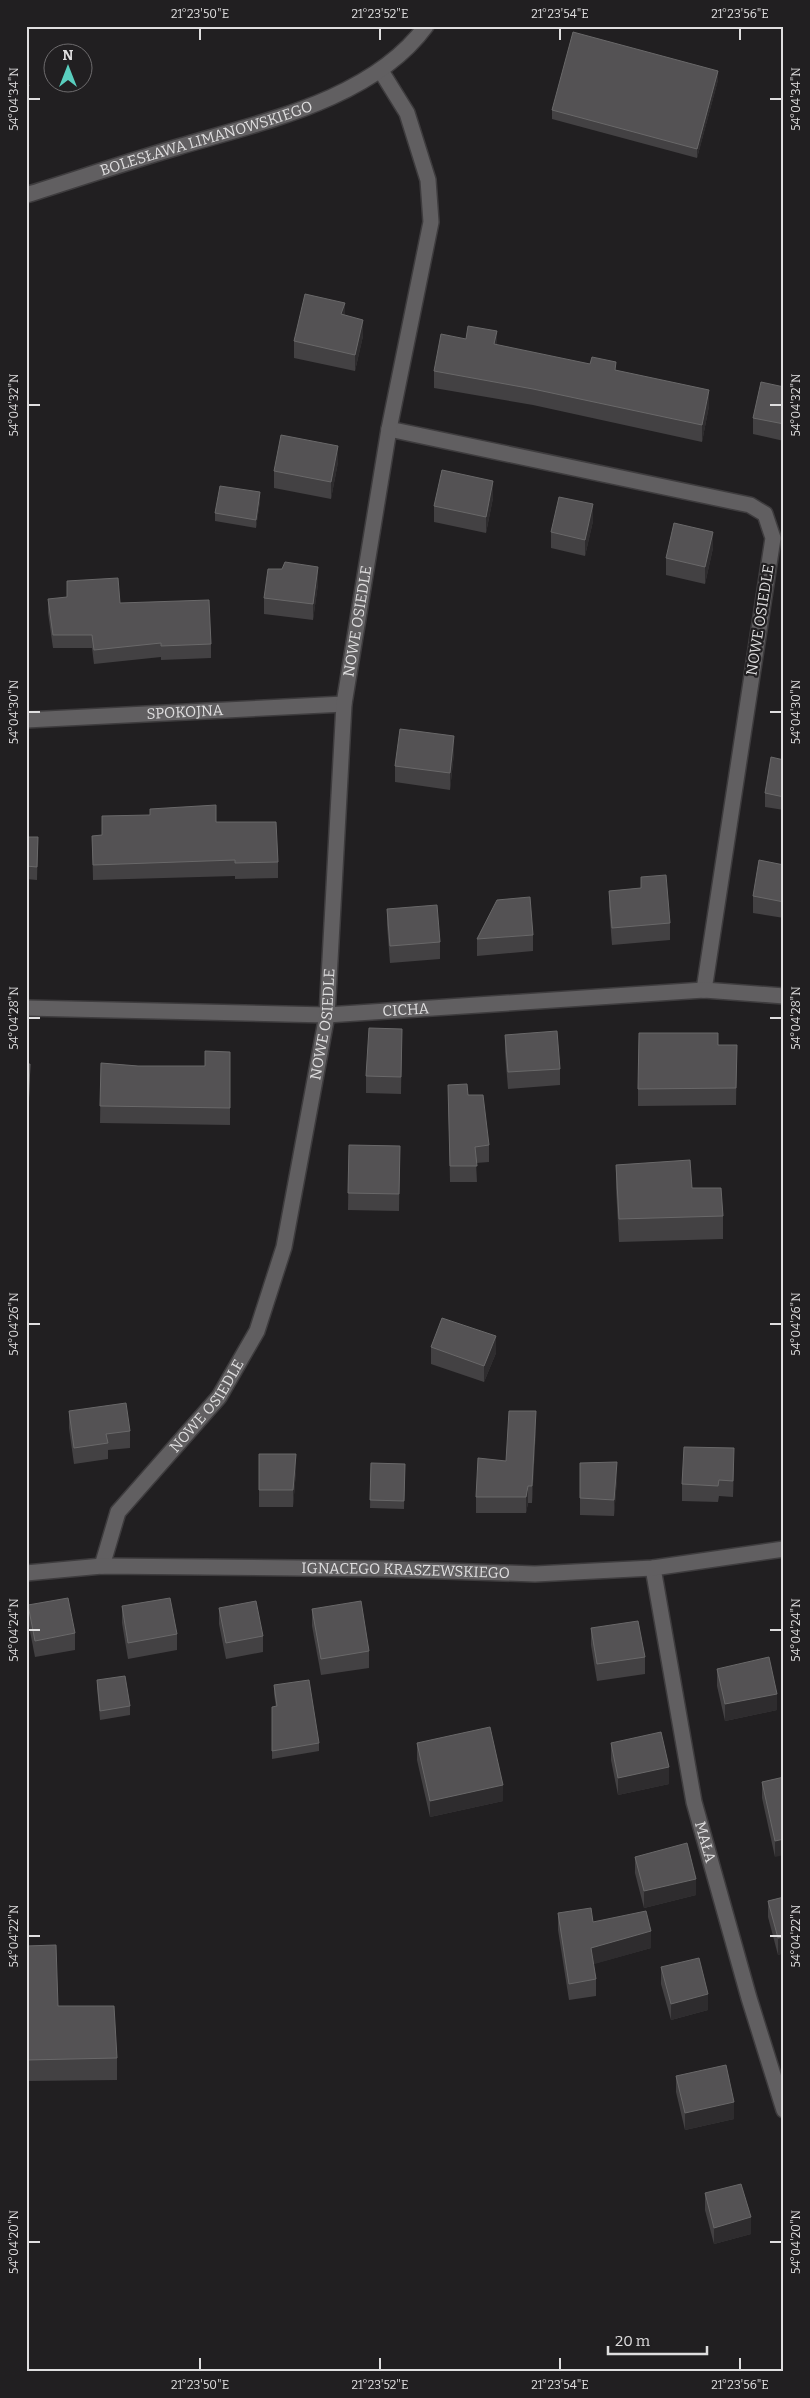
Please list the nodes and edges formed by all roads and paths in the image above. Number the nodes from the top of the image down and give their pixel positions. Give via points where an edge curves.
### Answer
1 (426, 26) edge
2 (381, 71) junction
3 (26, 195) edge
4 (389, 429) junction
5 (344, 704) junction
6 (26, 720) edge
7 (704, 990) junction
8 (784, 996) edge
9 (26, 1008) edge
10 (327, 1015) junction
11 (784, 1549) edge
12 (102, 1566) junction
13 (653, 1568) junction
14 (26, 1573) edge
15 (784, 2110) edge

1 - 2 street
2 - 3 street, BOLESŁAWA LIMANOWSKIEGO via 335,95 275,118
2 - 4 street, NOWE OSIEDLE via 407,113 428,180 431,222
4 - 5 street, NOWE OSIEDLE
4 - 7 street, NOWE OSIEDLE via 750,506 764,514 773,538
5 - 6 street, SPOKOJNA
5 - 10 street, NOWE OSIEDLE
7 - 8 street, CICHA
7 - 10 street, CICHA
9 - 10 street, CICHA
10 - 12 street, NOWE OSIEDLE via 284,1247 257,1331 219,1397 118,1512
11 - 13 street, IGNACEGO KRASZEWSKIEGO
12 - 13 street, IGNACEGO KRASZEWSKIEGO via 535,1574
12 - 14 street, IGNACEGO KRASZEWSKIEGO
13 - 15 street, MAŁA via 694,1802

